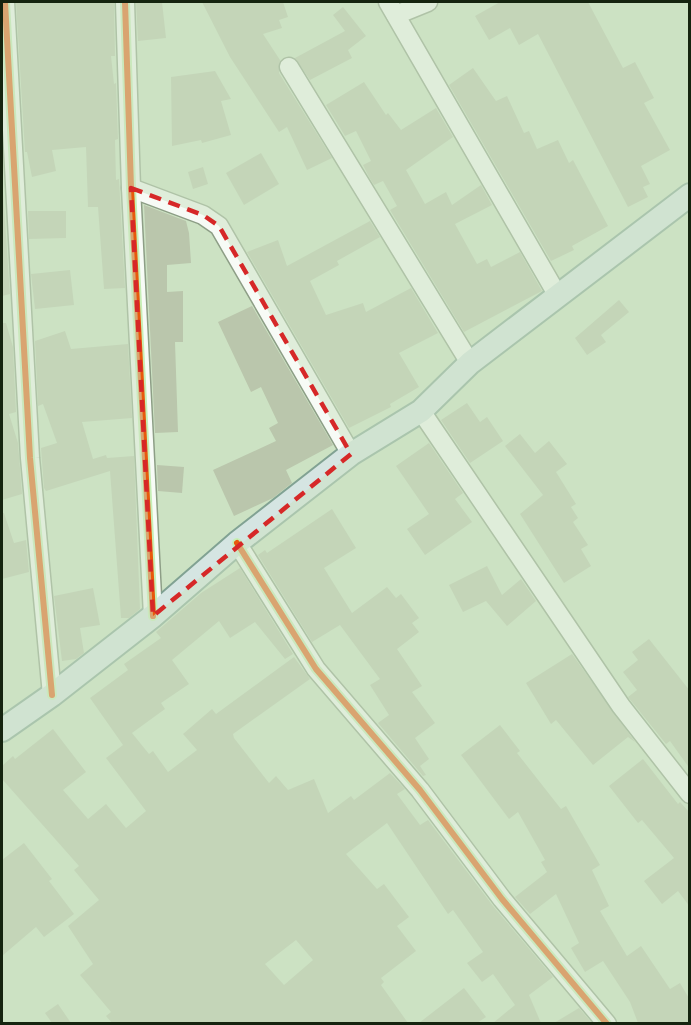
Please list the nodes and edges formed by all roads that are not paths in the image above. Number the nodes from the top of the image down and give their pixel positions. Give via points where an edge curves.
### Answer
1 (4, 2) edge
2 (125, 2) edge
3 (428, 2) edge
4 (392, 8) edge
5 (289, 67) dead end
6 (131, 188) junction
7 (690, 195) edge
8 (558, 296) junction
9 (470, 363) junction
10 (421, 411) junction
11 (351, 454) junction
12 (237, 543) junction
13 (153, 616) junction
14 (52, 695) junction
15 (2, 730) edge
16 (690, 794) edge
17 (607, 1023) edge

1 - 14 street via 30,458
2 - 6 street
3 - 4 street
4 - 8 street
5 - 9 street
6 - 11 street via 202,215 219,226
6 - 13 street
7 - 8 main road
8 - 9 main road
9 - 10 main road
10 - 11 main road
10 - 16 street via 621,706
11 - 12 main road
12 - 13 main road
12 - 17 street via 316,669 420,790 502,899
13 - 14 main road
14 - 15 main road

